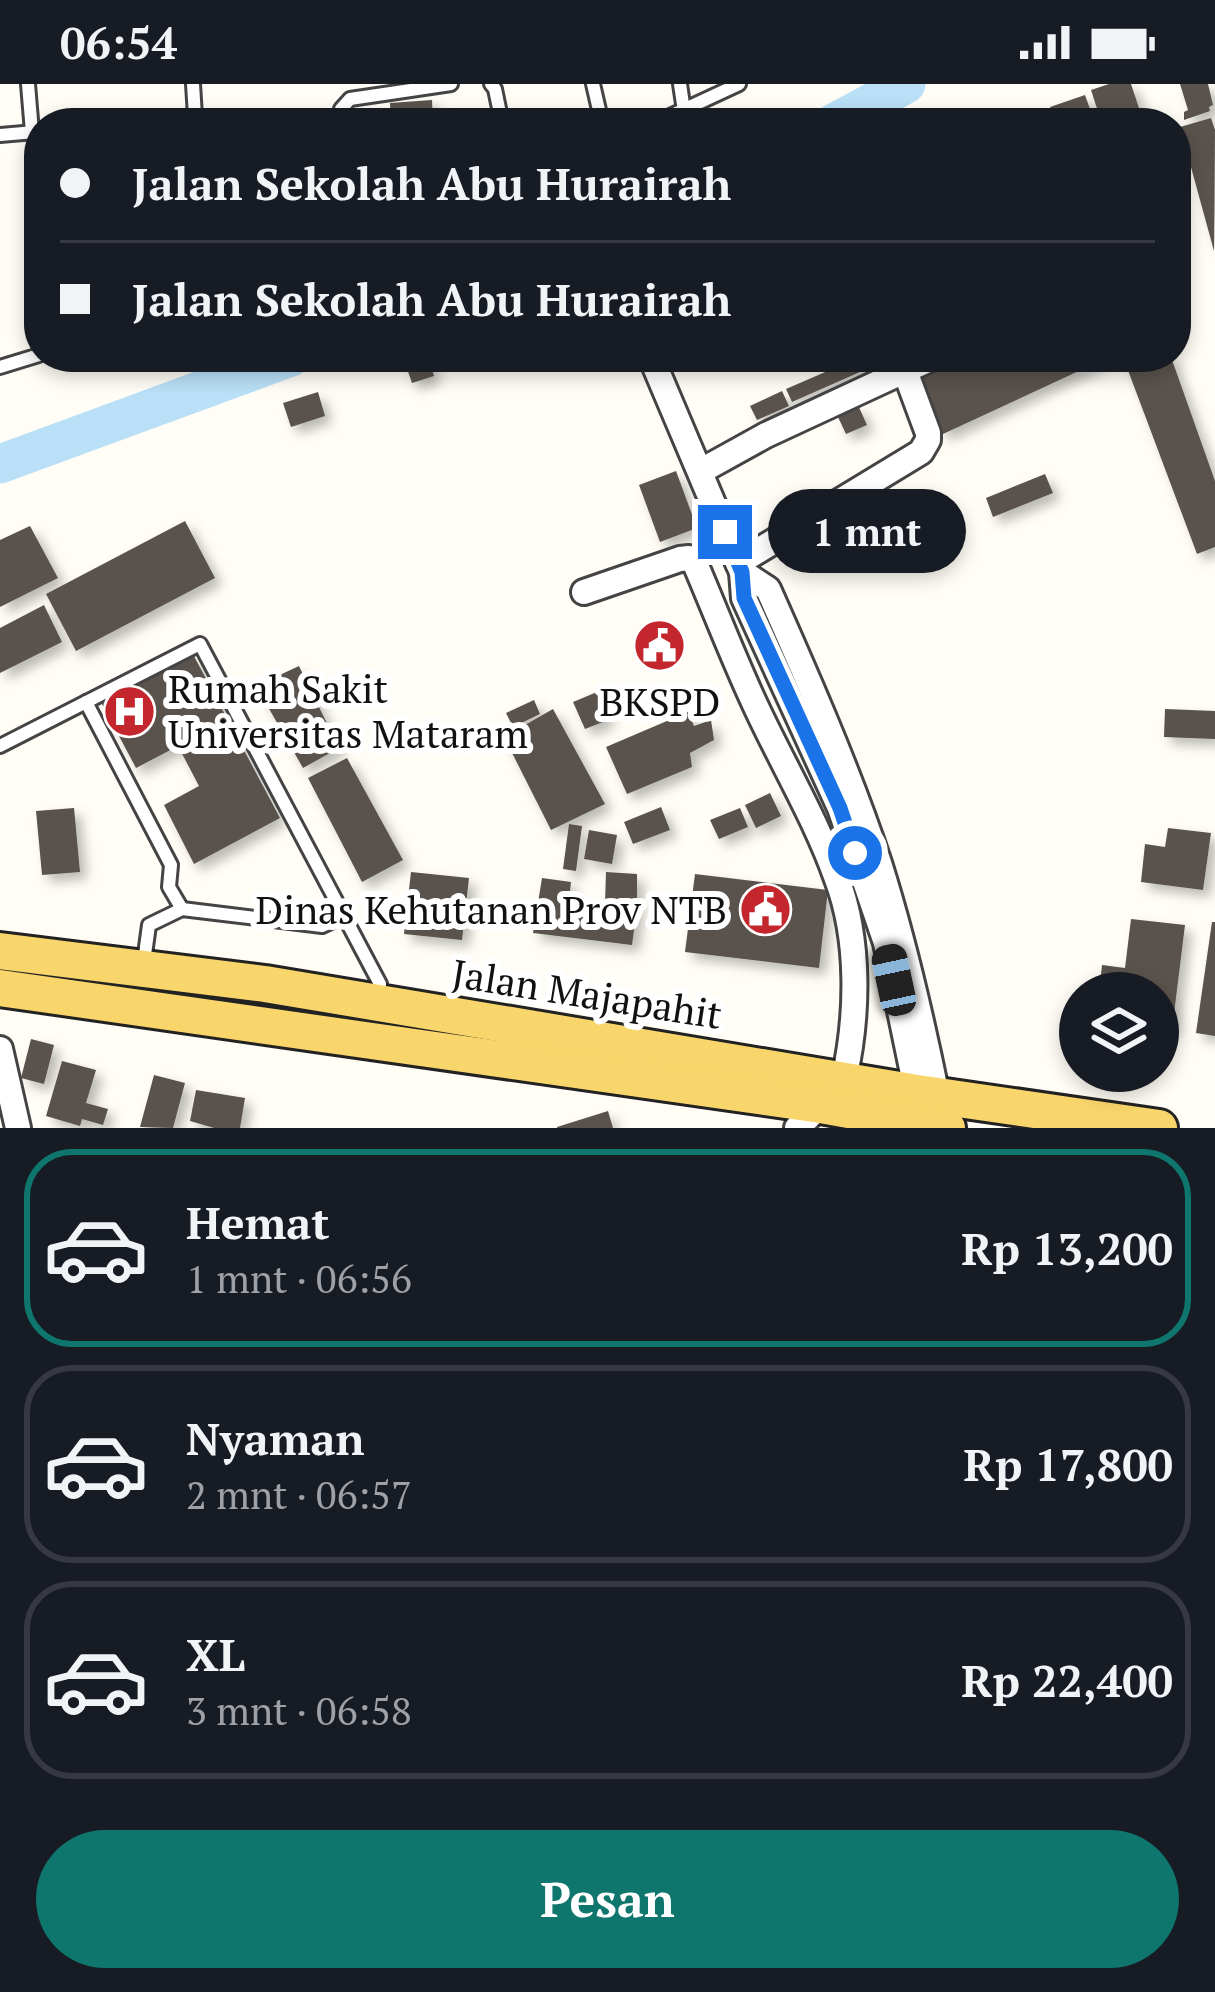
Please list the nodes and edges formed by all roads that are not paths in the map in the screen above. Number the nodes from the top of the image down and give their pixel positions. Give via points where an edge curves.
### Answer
1 (451, 84) edge
2 (739, 84) edge
3 (342, 108) edge
4 (690, 108) edge
5 (658, 372) edge
6 (901, 372) edge
7 (906, 372) edge
8 (701, 471) junction
9 (740, 567) junction
10 (584, 592) dead end
11 (86, 702) junction
12 (0, 746) edge
13 (182, 909) junction
14 (344, 916) junction
15 (0, 951) edge
16 (142, 968) junction
17 (0, 988) edge
18 (376, 1002) junction
19 (131, 1006) junction
20 (0, 1049) edge
21 (821, 1104) edge
22 (934, 1106) edge
23 (18, 1128) edge
24 (1159, 1128) edge

1 - 3 lane via 350,99
2 - 4 lane
5 - 8 street
6 - 8 street
7 - 9 street via 928,433 921,452
8 - 9 street
9 - 22 street via 744,598 840,808
10 - 21 street via 694,561 838,881 849,924 854,1033
11 - 12 lane
11 - 13 lane via 171,865 169,887
11 - 14 lane via 200,644
13 - 14 lane via 322,926
13 - 16 lane via 148,926
14 - 18 lane via 380,984
15 - 16 main road, Jalan Majapahit
16 - 18 main road, Jalan Majapahit
16 - 19 main road
17 - 19 main road, Jalan Majapahit
18 - 21 main road, Jalan Majapahit
19 - 21 main road, Jalan Majapahit
20 - 23 street
21 - 22 main road, Jalan Majapahit
22 - 24 main road, Jalan Majapahit

